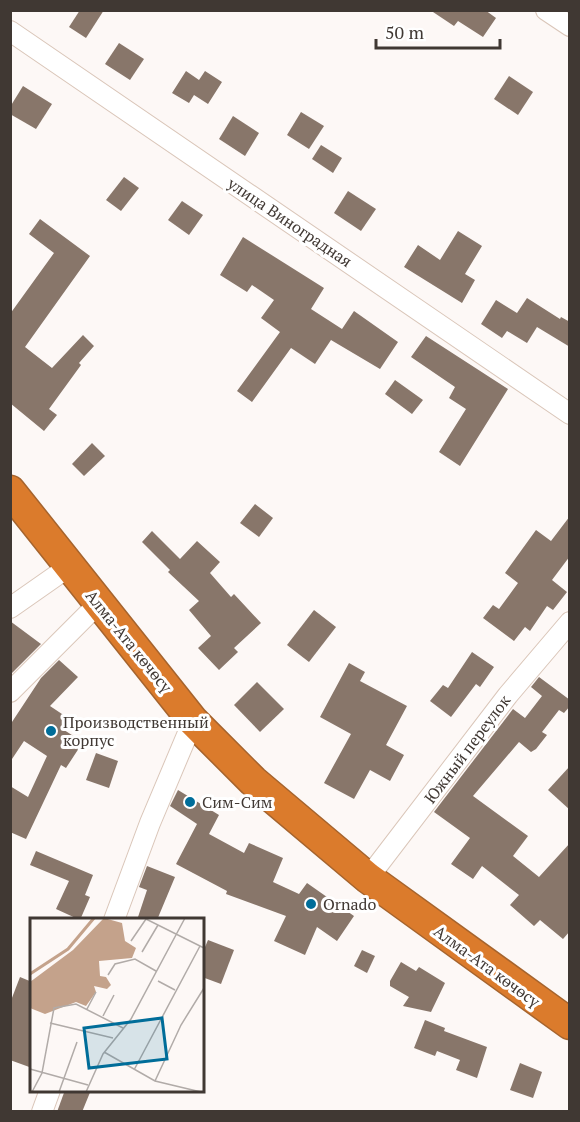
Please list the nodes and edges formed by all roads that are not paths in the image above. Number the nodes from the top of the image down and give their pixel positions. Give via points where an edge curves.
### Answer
1 (546, 10) edge
2 (570, 26) edge
3 (10, 31) edge
4 (570, 414) edge
5 (10, 491) edge
6 (70, 566) junction
7 (99, 603) junction
8 (10, 608) edge
9 (570, 622) edge
10 (10, 692) edge
11 (193, 721) junction
12 (368, 878) junction
13 (115, 918) edge
14 (570, 1024) edge
15 (49, 1092) edge
16 (42, 1112) edge

1 - 2 street
3 - 4 street, улица Виноградная
5 - 6 highway, Алма-Ата көчөсү
6 - 7 highway, Алма-Ата көчөсү
6 - 8 street
7 - 10 street
7 - 11 highway, Алма-Ата көчөсү
9 - 12 street, Южный переулок via 508,695
11 - 12 highway, Алма-Ата көчөсү via 253,781
11 - 13 street
12 - 14 highway, Алма-Ата көчөсү
15 - 16 street

